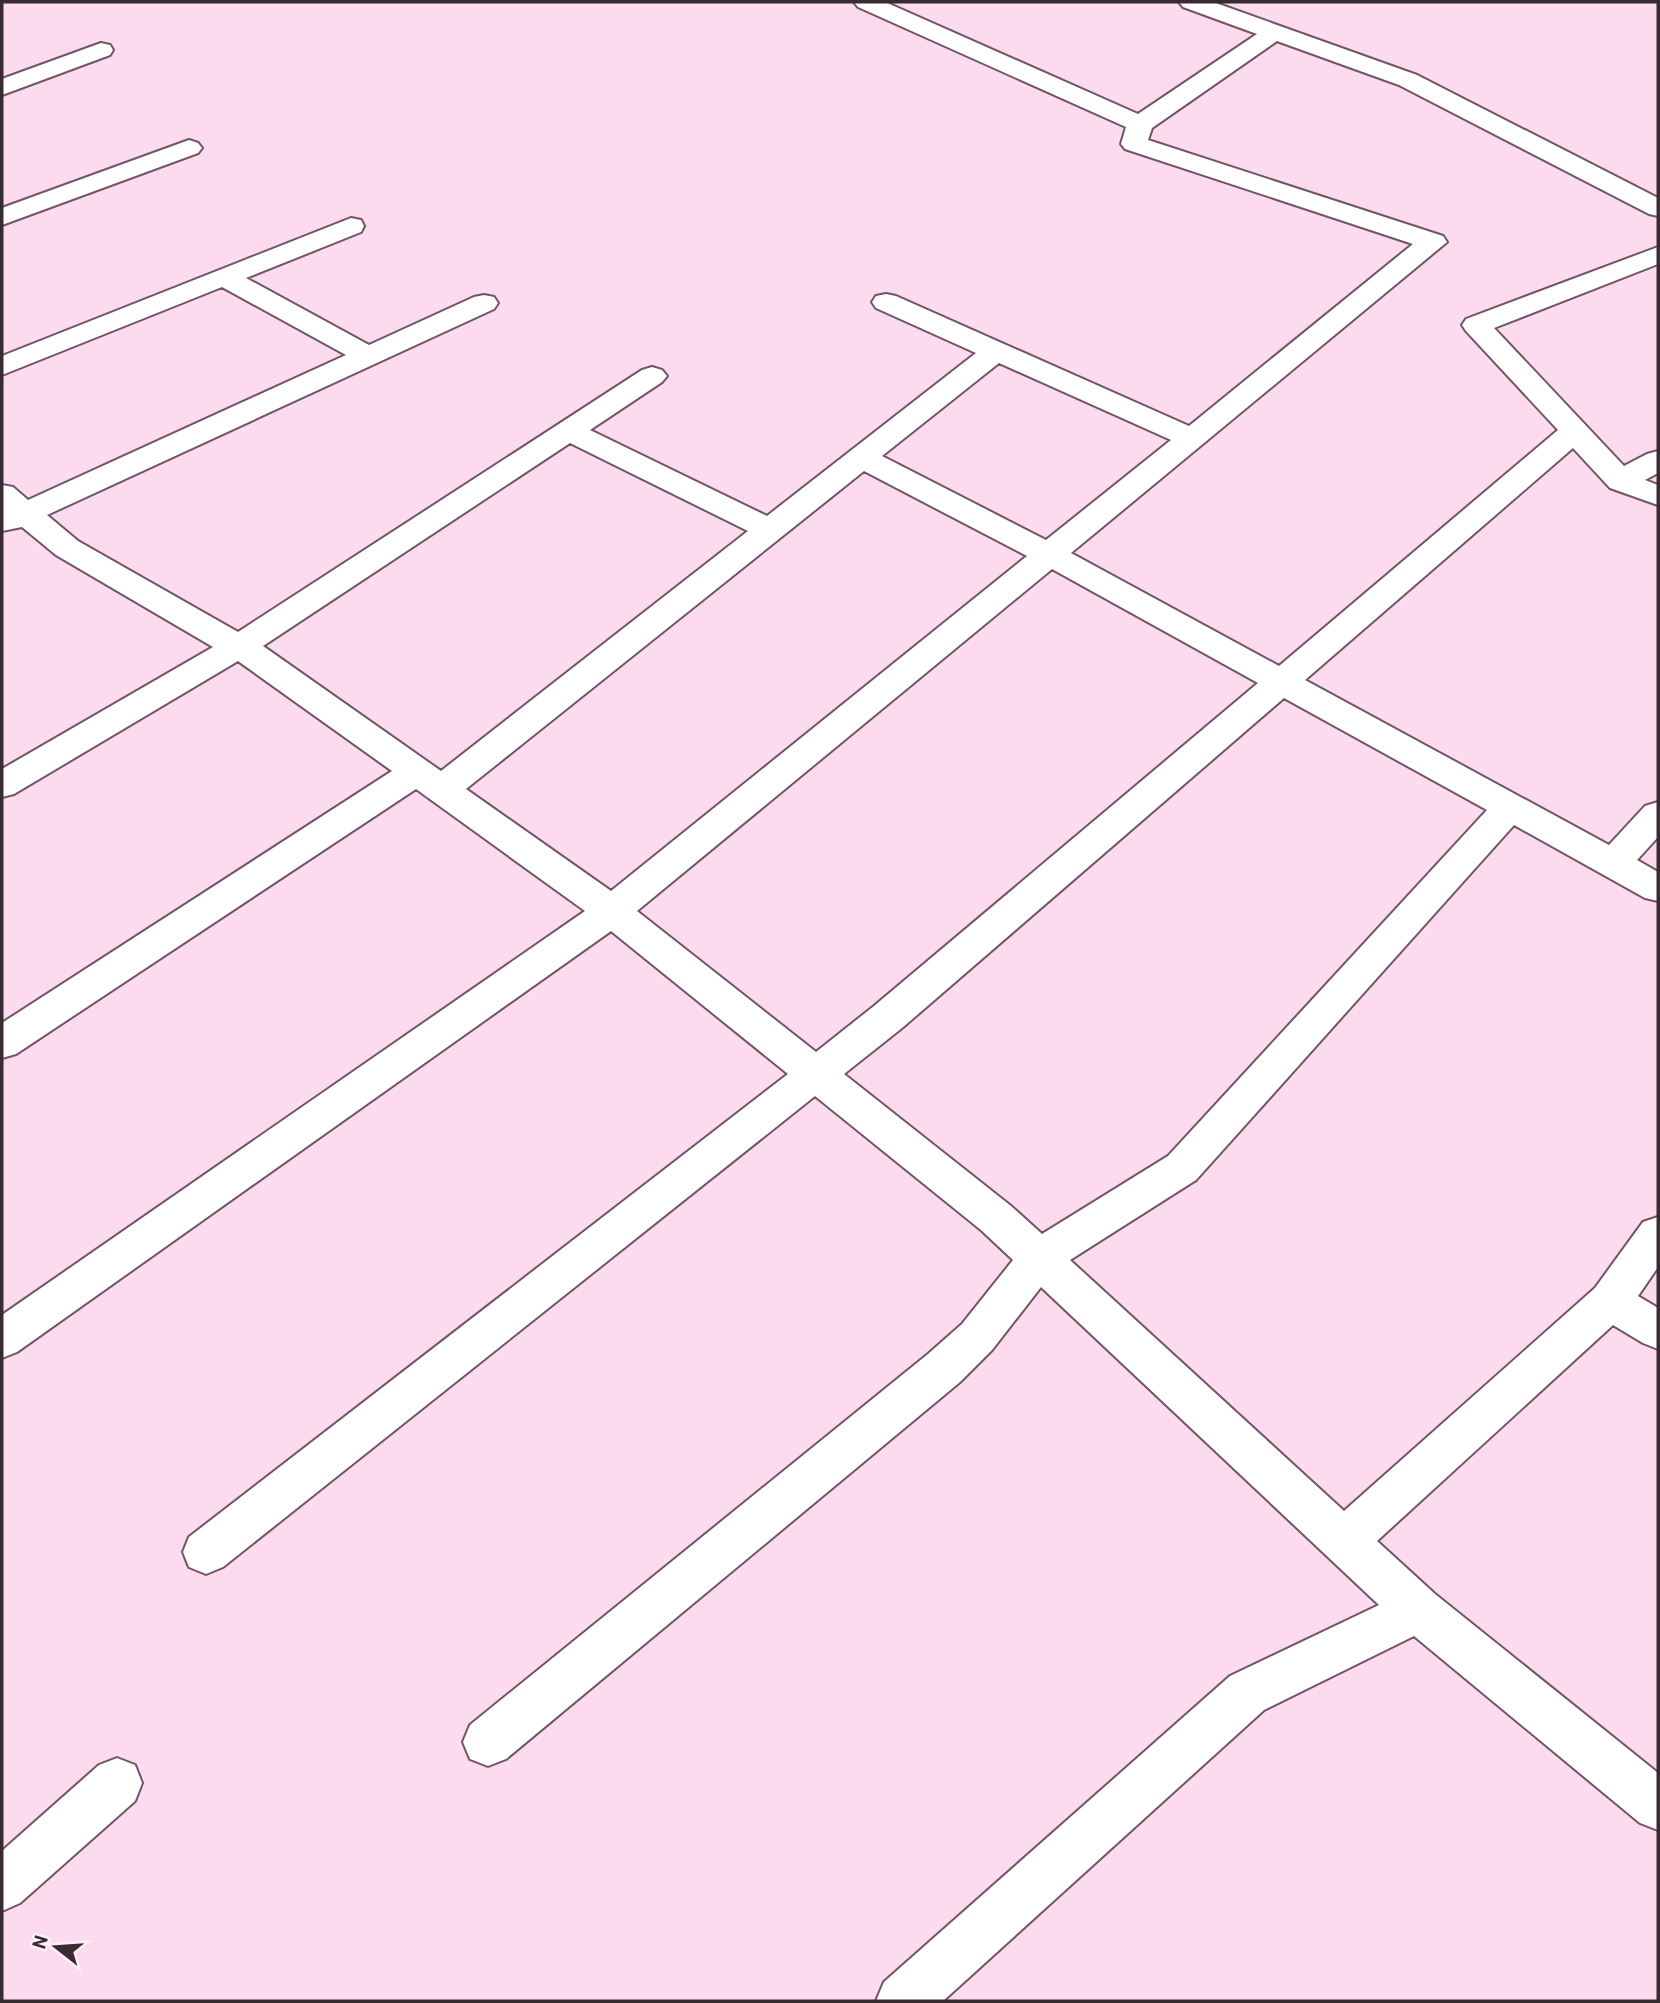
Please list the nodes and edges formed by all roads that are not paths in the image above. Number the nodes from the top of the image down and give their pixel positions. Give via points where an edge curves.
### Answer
1 (866, 2) edge
2 (1191, 2) edge
3 (1275, 32) junction
4 (101, 50) dead end
5 (2, 88) edge
6 (1140, 124) junction
7 (189, 148) dead end
8 (1658, 208) edge
9 (2, 217) edge
10 (351, 226) dead end
11 (1658, 256) edge
12 (225, 277) junction
13 (886, 302) dead end
14 (484, 303) dead end
15 (996, 351) junction
16 (368, 356) junction
17 (2, 366) edge
18 (652, 376) dead end
19 (568, 431) junction
20 (1575, 431) junction
21 (1192, 438) junction
22 (862, 458) junction
23 (1658, 460) edge
24 (1621, 481) junction
25 (1658, 496) edge
26 (10, 510) edge
27 (770, 530) junction
28 (1050, 555) junction
29 (238, 647) junction
30 (1281, 682) junction
31 (429, 781) junction
32 (2, 785) edge
33 (1510, 807) junction
34 (1658, 815) edge
35 (1613, 863) junction
36 (1658, 888) edge
37 (612, 911) junction
38 (2, 1043) edge
39 (816, 1074) junction
40 (1658, 1234) edge
41 (1040, 1258) junction
42 (1610, 1301) junction
43 (1658, 1330) edge
44 (2, 1339) edge
45 (1343, 1541) junction
46 (206, 1552) dead end
47 (1418, 1609) junction
48 (488, 1742) dead end
49 (117, 1783) dead end
50 (1658, 1805) edge
51 (2, 1885) edge
52 (903, 2001) edge

1 - 6 street
2 - 3 street
3 - 6 street
3 - 8 street via 1408,80
4 - 5 street
6 - 21 street via 1135,144 1433,242
7 - 9 street
10 - 12 street
11 - 20 street via 1476,325
12 - 16 street
12 - 17 street
13 - 15 street
14 - 16 street
15 - 21 street
15 - 22 street
16 - 26 street
18 - 19 street
19 - 27 street
19 - 29 street
20 - 24 street
20 - 30 street
21 - 28 street
22 - 27 street
22 - 28 street
23 - 24 street
24 - 25 street
26 - 29 street
27 - 31 street
28 - 30 street
28 - 37 street
29 - 31 street
29 - 32 street
30 - 33 street
30 - 39 street
31 - 37 street
31 - 38 street
33 - 35 street
33 - 41 street via 1182,1168
34 - 35 street
35 - 36 street
37 - 39 street
37 - 44 street
39 - 41 street
39 - 46 street
40 - 42 street
41 - 45 street
41 - 48 street via 977,1336 944,1368
42 - 43 street
42 - 45 street
45 - 47 street
47 - 50 street
47 - 52 street via 1247,1693
49 - 51 street

